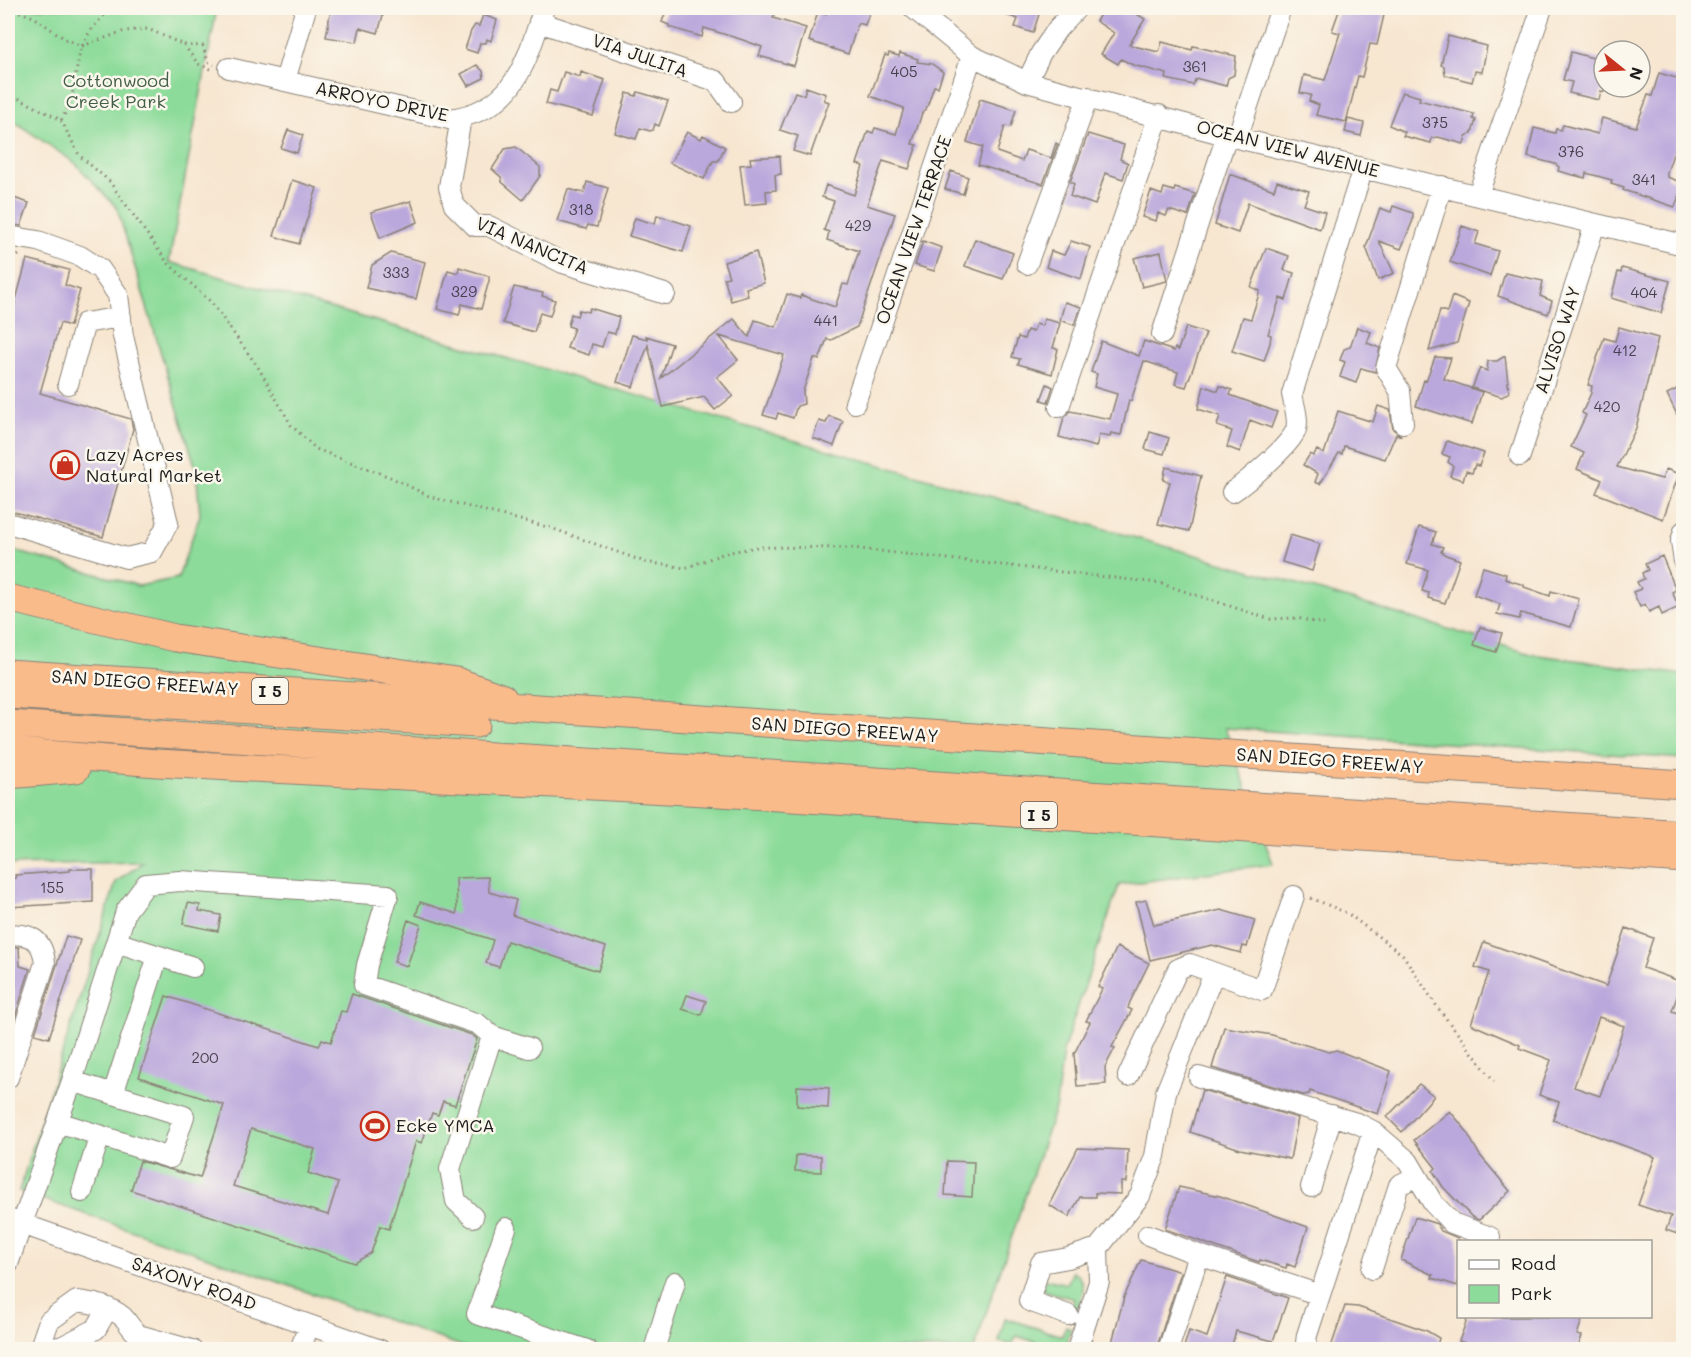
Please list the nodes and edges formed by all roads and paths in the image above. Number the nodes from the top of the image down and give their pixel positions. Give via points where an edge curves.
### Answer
1 (8, 8) edge
2 (112, 8) edge
3 (306, 8) edge
4 (913, 8) edge
5 (1077, 8) edge
6 (1281, 8) edge
7 (1542, 8) edge
8 (542, 15) edge
9 (184, 45) junction
10 (82, 46) junction
11 (972, 56) junction
12 (227, 69) junction
13 (285, 81) junction
14 (1027, 82) junction
15 (8, 93) edge
16 (1088, 97) junction
17 (731, 102) dead end
18 (1159, 116) junction
19 (461, 118) junction
20 (61, 120) junction
21 (1232, 136) junction
22 (1363, 168) junction
23 (1442, 186) junction
24 (1478, 195) junction
25 (1595, 224) junction
26 (14, 237) edge
27 (1683, 245) edge
28 (1027, 264) dead end
29 (8, 283) edge
30 (665, 294) dead end
31 (121, 317) junction
32 (1162, 334) dead end
33 (68, 384) dead end
34 (855, 403) dead end
35 (1059, 407) dead end
36 (1403, 423) dead end
37 (1520, 456) dead end
38 (1232, 492) dead end
39 (8, 523) edge
40 (1683, 531) edge
41 (1683, 562) edge
42 (8, 598) edge
43 (1324, 624) dead end
44 (8, 673) edge
45 (8, 695) edge
46 (532, 709) junction
47 (8, 724) edge
48 (8, 751) edge
49 (158, 763) junction
50 (8, 775) edge
51 (1683, 784) edge
52 (1683, 802) edge
53 (1683, 834) edge
54 (1683, 859) edge
55 (1294, 896) joint
56 (8, 935) edge
57 (116, 942) junction
58 (158, 956) junction
59 (193, 967) dead end
60 (1214, 973) junction
61 (492, 1036) junction
62 (529, 1048) dead end
63 (1128, 1076) dead end
64 (1200, 1077) dead end
65 (8, 1078) edge
66 (72, 1081) junction
67 (1494, 1081) dead end
68 (113, 1094) junction
69 (1332, 1115) junction
70 (58, 1122) junction
71 (1373, 1131) junction
72 (100, 1136) junction
73 (1417, 1176) junction
74 (1311, 1187) dead end
75 (82, 1192) dead end
76 (473, 1217) dead end
77 (14, 1222) edge
78 (506, 1228) dead end
79 (1148, 1235) dead end
80 (1490, 1237) dead end
81 (1098, 1248) junction
82 (1199, 1255) junction
83 (8, 1264) edge
84 (1372, 1269) dead end
85 (675, 1282) dead end
86 (1320, 1294) junction
87 (108, 1308) junction
88 (1068, 1315) dead end
89 (309, 1325) junction
90 (41, 1350) edge
91 (192, 1350) edge
92 (300, 1350) edge
93 (380, 1350) edge
94 (587, 1350) edge
95 (654, 1350) edge
96 (1077, 1350) edge
97 (1168, 1350) edge
98 (1305, 1350) edge

1 - 10 path via 34,16 65,39
2 - 10 path via 95,23
3 - 13 street
4 - 11 street, OCEAN VIEW AVENUE
5 - 14 street via 1052,36
6 - 21 street
7 - 24 street
8 - 17 street, VIA JULITA via 716,81
8 - 19 street, ARROYO DRIVE via 520,74 507,93 472,116
9 - 10 path via 148,29 125,31
9 - 12 path via 198,64 208,70
9 - 12 path via 203,46 208,62
10 - 20 path via 69,108
11 - 14 street, OCEAN VIEW AVENUE
11 - 34 street, OCEAN VIEW TERRACE
12 - 13 street, ARROYO DRIVE
13 - 19 street, ARROYO DRIVE via 449,119
14 - 16 street, OCEAN VIEW AVENUE
15 - 20 path
16 - 18 street, OCEAN VIEW AVENUE
16 - 28 street
18 - 21 street, OCEAN VIEW AVENUE
18 - 35 street
19 - 30 street, VIA NANCITA via 450,187 454,205 475,226 489,226 562,263
20 - 43 path via 79,155 109,181 167,262 211,302 258,367 291,425 316,449 431,497 551,528 645,562 685,568 725,553 757,547 852,548 1159,583 1270,619 1298,618
21 - 22 street, OCEAN VIEW AVENUE
21 - 32 street
22 - 23 street, OCEAN VIEW AVENUE
22 - 38 street via 1292,394 1300,437
23 - 24 street, OCEAN VIEW AVENUE
23 - 36 street via 1386,368 1400,391
24 - 25 street, OCEAN VIEW AVENUE
25 - 27 street, OCEAN VIEW AVENUE
25 - 37 street, ALVISO WAY
26 - 29 path via 19,255 14,258
26 - 31 street via 80,256 100,268 118,295
31 - 33 street via 85,323
31 - 39 street via 166,505 168,523 161,538 152,552 126,558
40 - 41 street
42 - 46 highway via 174,638 456,681
44 - 46 highway, SAN DIEGO FREEWAY / I 5
45 - 52 highway
46 - 51 highway, SAN DIEGO FREEWAY / I 5
47 - 53 highway
48 - 49 highway, I 5
49 - 50 highway
49 - 54 highway, I 5 via 717,793
55 - 60 street via 1262,990
55 - 67 path via 1318,899 1347,913 1403,955
56 - 65 street via 21,933 33,937 44,952 45,963
57 - 58 street
57 - 61 street via 126,911 147,884 180,881 388,895 364,985 478,1024
57 - 66 street
58 - 59 street
58 - 68 street
60 - 63 street via 1190,964 1178,969
60 - 81 street via 1166,1092 1155,1156 1140,1196
61 - 62 street
61 - 76 street via 450,1169 456,1201
64 - 69 street
66 - 68 street
66 - 70 street
68 - 72 street via 184,1116 170,1158
69 - 71 street
69 - 74 street
70 - 72 street
70 - 77 street
71 - 73 street via 1408,1161
71 - 86 street
72 - 75 street
73 - 80 street via 1433,1203 1452,1223
73 - 84 street via 1400,1185
77 - 83 street
77 - 89 street, SAXONY ROAD
78 - 94 street via 477,1314
79 - 82 street
81 - 88 street via 1041,1263 1029,1301
81 - 96 street via 1099,1282
82 - 86 street
82 - 97 street
85 - 95 street
86 - 98 street
87 - 90 street via 96,1329 63,1346
87 - 90 street via 77,1301 50,1321
87 - 91 street via 123,1317 139,1335
89 - 92 street
89 - 93 street, SAXONY ROAD

